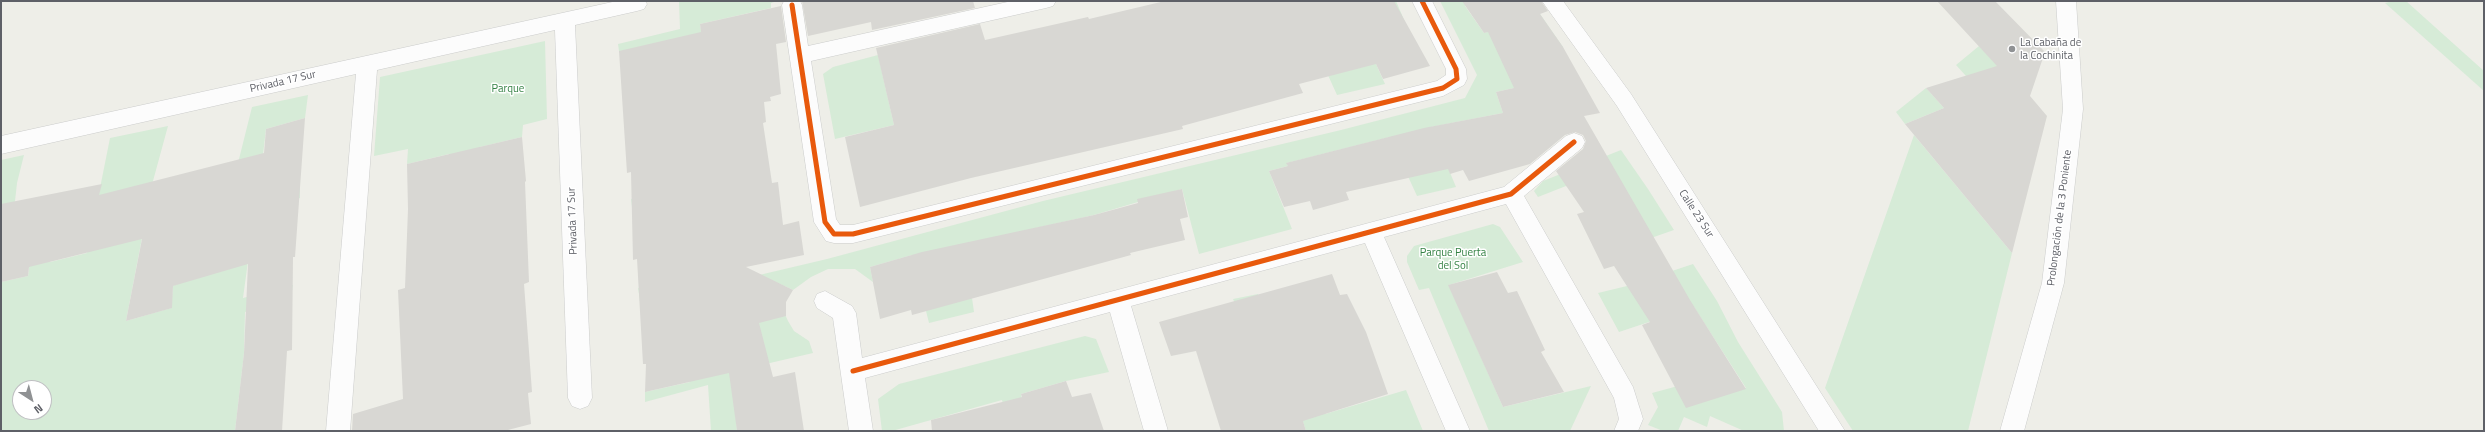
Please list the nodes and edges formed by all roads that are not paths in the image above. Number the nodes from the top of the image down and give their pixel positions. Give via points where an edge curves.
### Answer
1 (1046, 1) edge
2 (1422, 1) edge
3 (1552, 1) edge
4 (2066, 1) edge
5 (637, 4) dead end
6 (792, 6) dead end
7 (565, 20) junction
8 (800, 56) junction
9 (367, 63) junction
10 (1574, 142) dead end
11 (1, 145) edge
12 (1511, 194) junction
13 (1371, 232) junction
14 (1118, 300) junction
15 (825, 301) dead end
16 (853, 371) junction
17 (580, 398) dead end
18 (338, 431) edge
19 (862, 431) edge
20 (1156, 431) edge
21 (1458, 431) edge
22 (1626, 431) edge
23 (1833, 431) edge
24 (2012, 431) edge

1 - 8 street
2 - 8 street via 1456,69 1457,79 1443,88 853,234 834,234 825,222
3 - 23 street, Calle 23 Sur via 1624,100
4 - 24 street, Prolongación de la 3 Poniente via 2073,109 2053,283
5 - 7 street, Privada 17 Sur
6 - 8 street
7 - 9 street, Privada 17 Sur
7 - 17 street, Privada 17 Sur
9 - 11 street, Privada 17 Sur
9 - 18 street
10 - 12 street
12 - 13 street
12 - 22 street via 1625,395 1631,419
13 - 14 street
13 - 21 street
14 - 16 street
14 - 20 street
15 - 16 street via 844,313
16 - 19 street

